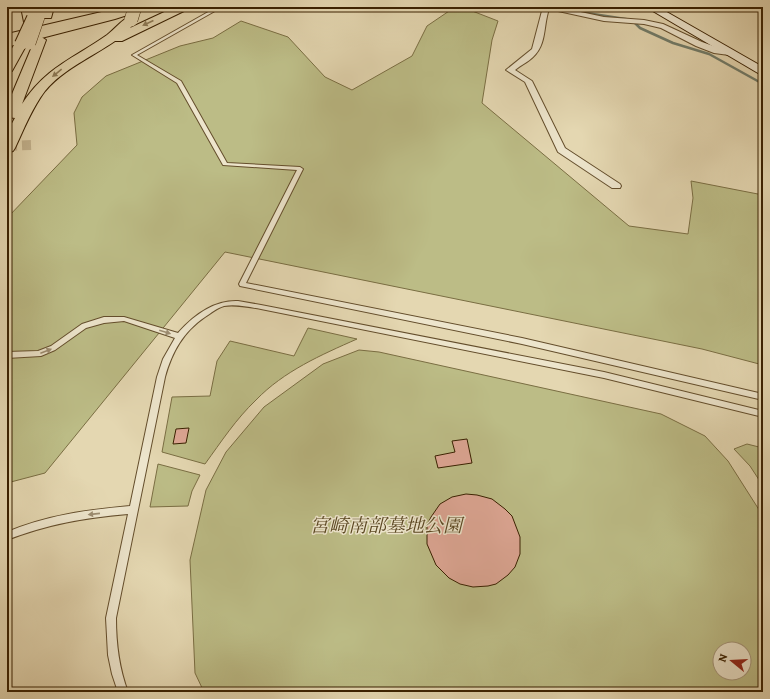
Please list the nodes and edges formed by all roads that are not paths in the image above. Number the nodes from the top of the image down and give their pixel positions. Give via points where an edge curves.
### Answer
1 (106, 7) edge
2 (116, 7) edge
3 (135, 7) edge
4 (138, 7) edge
5 (142, 7) edge
6 (184, 7) edge
7 (220, 7) edge
8 (547, 7) edge
9 (651, 7) edge
10 (37, 12) edge
11 (7, 28) edge
12 (7, 32) edge
13 (7, 38) edge
14 (30, 42) junction
15 (7, 43) edge
16 (90, 52) junction
17 (729, 53) junction
18 (18, 70) edge
19 (763, 72) edge
20 (9, 90) edge
21 (7, 122) edge
22 (7, 148) edge
23 (616, 186) dead end
24 (178, 336) junction
25 (7, 355) edge
26 (763, 398) edge
27 (763, 414) edge
28 (133, 510) junction
29 (7, 536) edge
30 (123, 692) edge

1 - 11 highway
2 - 12 highway
3 - 16 highway, bridge via 130,20 112,37
4 - 13 highway
5 - 15 main road
6 -> 16 highway
7 - 26 lane via 134,55 180,82 225,164 300,169 242,284 522,341
8 - 17 street via 604,19 663,26 717,52
8 - 23 street via 542,17 542,33 533,53 510,70 528,81 561,150
9 - 17 main road
10 - 14 highway, bridge
10 - 14 highway
14 - 18 highway
14 - 18 main road
14 - 20 highway
16 -> 22 highway via 60,70 38,92
17 - 19 main road
18 - 20 highway
18 - 21 highway
25 -> 24 lane via 39,354 53,348 84,326 104,320 124,319
24 - 27 lane via 206,312 224,304 244,304 604,375
24 - 28 lane via 167,355 161,377
28 -> 29 lane via 66,517 27,527
28 - 30 lane via 111,618 111,649

